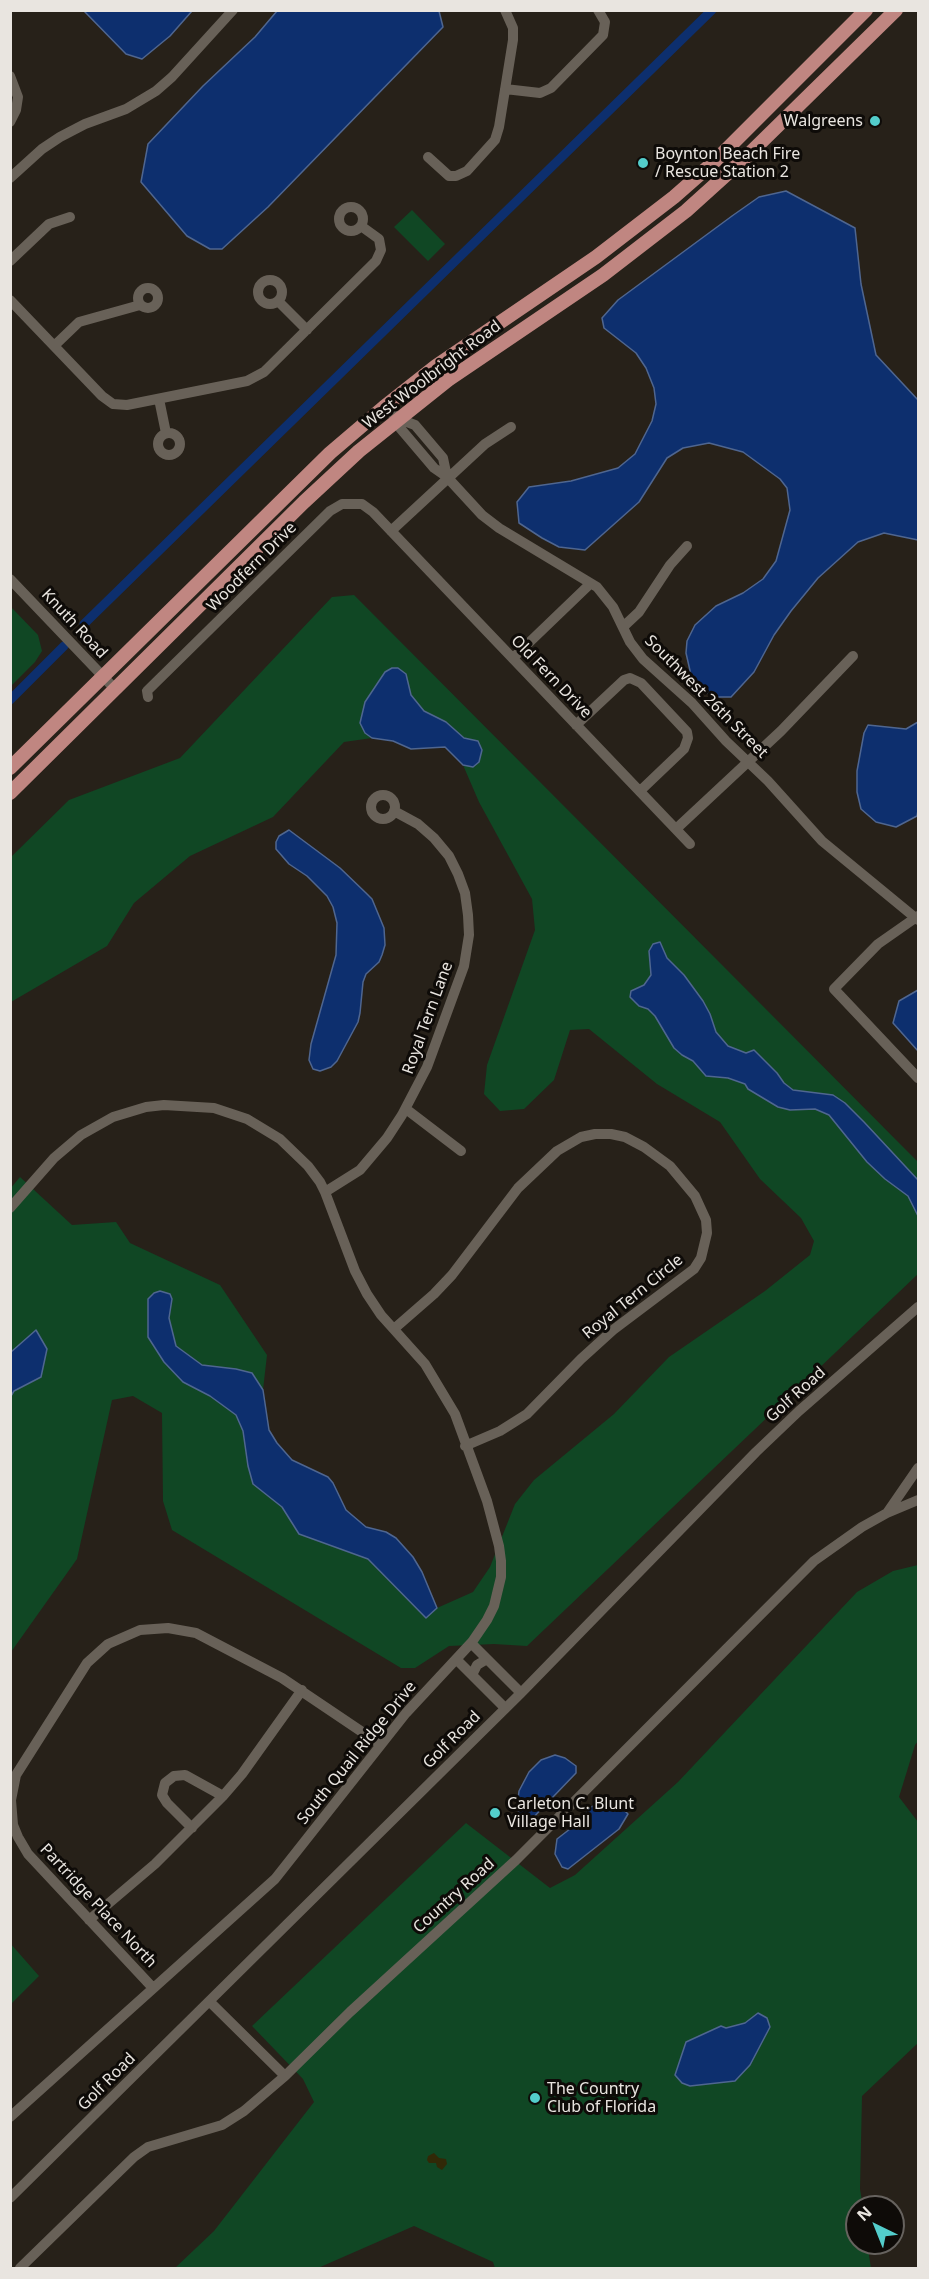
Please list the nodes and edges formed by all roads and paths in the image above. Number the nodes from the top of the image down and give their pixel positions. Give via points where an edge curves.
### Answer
1 (233, 10) edge
2 (505, 10) edge
3 (598, 10) edge
4 (866, 10) edge
5 (896, 10) edge
6 (10, 76) edge
7 (505, 89) junction
8 (10, 122) edge
9 (428, 157) dead end
10 (10, 178) edge
11 (70, 217) dead end
12 (361, 226) dead end
13 (10, 261) edge
14 (10, 300) edge
15 (278, 301) dead end
16 (140, 306) dead end
17 (307, 330) junction
18 (54, 345) junction
19 (159, 399) junction
20 (384, 407) junction
21 (399, 419) junction
22 (511, 427) dead end
23 (166, 434) dead end
24 (447, 477) junction
25 (391, 531) junction
26 (687, 546) dead end
27 (10, 579) edge
28 (590, 584) junction
29 (623, 627) junction
30 (853, 656) dead end
31 (513, 658) junction
32 (103, 677) junction
33 (115, 690) junction
34 (147, 697) dead end
35 (576, 724) junction
36 (747, 761) junction
37 (10, 768) edge
38 (640, 791) junction
39 (10, 793) edge
40 (393, 811) dead end
41 (675, 829) junction
42 (690, 844) dead end
43 (918, 918) edge
44 (918, 1078) edge
45 (406, 1109) junction
46 (461, 1151) dead end
47 (326, 1192) junction
48 (12, 1202) edge
49 (918, 1307) edge
50 (395, 1328) junction
51 (465, 1446) junction
52 (918, 1468) edge
53 (918, 1500) edge
54 (887, 1513) junction
55 (471, 1643) junction
56 (456, 1659) junction
57 (487, 1659) junction
58 (472, 1675) junction
59 (302, 1690) junction
60 (521, 1693) junction
61 (505, 1708) junction
62 (380, 1744) junction
63 (223, 1796) junction
64 (192, 1828) junction
65 (89, 1920) junction
66 (153, 1988) junction
67 (210, 2002) junction
68 (285, 2076) junction
69 (10, 2117) edge
70 (10, 2198) edge
71 (20, 2268) edge

1 - 10 street via 156,91 126,109 60,137
2 - 7 street via 514,32
3 - 7 street via 605,22 603,35 551,88 540,93
4 - 20 main road, West Woolbright Road via 715,161 659,210
5 - 21 main road, West Woolbright Road via 686,211 603,275 471,364
6 - 8 street via 18,97
7 - 9 street via 495,140 467,171 449,176
11 - 13 street via 50,224
12 - 17 street via 379,238 381,250 376,261
14 - 18 street
15 - 17 street
16 - 18 street via 79,322
17 - 19 street via 253,379
18 - 19 street via 113,404
19 - 23 street
20 - 21 street, Southwest 26th Street
20 - 32 main road, West Woolbright Road via 306,475
21 - 24 street, Southwest 26th Street via 415,425 429,441 443,458
21 - 33 main road, West Woolbright Road via 321,486
22 - 24 street
24 - 25 street
24 - 28 street, Southwest 26th Street via 471,505 499,528
25 - 31 street, Old Fern Drive
25 - 34 street, Woodfern Drive via 362,504 349,502 336,507 147,691
26 - 29 street via 639,612
27 - 32 street, Knuth Road
28 - 29 street, Southwest 26th Street via 605,597
28 - 31 street
29 - 36 street, Southwest 26th Street via 643,659 692,702
30 - 36 street
31 - 35 street, Old Fern Drive
32 - 33 street, Knuth Road
32 - 37 main road, West Woolbright Road
33 - 39 main road, West Woolbright Road
35 - 38 street, Old Fern Drive
35 - 38 street via 624,680 630,678 641,683 687,732 688,738 684,750
36 - 41 street
36 - 43 street, Southwest 26th Street via 822,842
38 - 41 street, Old Fern Drive
40 - 45 street, Royal Tern Lane via 418,824 449,856 465,893 469,936 464,966 427,1067
41 - 42 street, Old Fern Drive
43 - 44 street via 879,944 834,989
45 - 46 street
45 - 47 street, Royal Tern Lane via 365,1165
47 - 48 street, South Quail Ridge Drive via 294,1151 263,1128 214,1108 164,1105 119,1115 81,1135
47 - 50 street, South Quail Ridge Drive via 355,1271 381,1315
49 - 60 street, Golf Road via 756,1452
50 - 51 street, South Quail Ridge Drive via 440,1387 455,1414
50 - 51 street, Royal Tern Circle via 452,1275 518,1188 557,1151 581,1137 596,1133 625,1137 670,1166 695,1196 706,1220 707,1233 694,1269 613,1330 527,1414
51 - 55 street, South Quail Ridge Drive via 487,1501 501,1561 494,1606
52 - 54 street, Country Road
53 - 54 street, Country Road
54 - 68 street, Country Road via 814,1561 516,1860
55 - 56 street, South Quail Ridge Drive
55 - 57 street
56 - 58 street
56 - 62 street, South Quail Ridge Drive
57 - 58 street via 477,1665
57 - 60 street
58 - 61 street
59 - 62 street, Partridge Place North
59 - 63 street
59 - 65 street, Partridge Place North via 209,1638 182,1629 154,1628 126,1635 108,1644 87,1663 21,1763 11,1800 13,1825 28,1854
60 - 61 street, Golf Road
61 - 67 street, Golf Road
62 - 66 street, South Quail Ridge Drive via 275,1879
63 - 64 street
63 - 64 street via 185,1774 165,1783 162,1795 166,1803
64 - 65 street
65 - 66 street, Partridge Place North
66 - 69 street, South Quail Ridge Drive
67 - 68 street
67 - 70 street, Golf Road
68 - 71 street, Country Road via 222,2125 148,2147 134,2157

